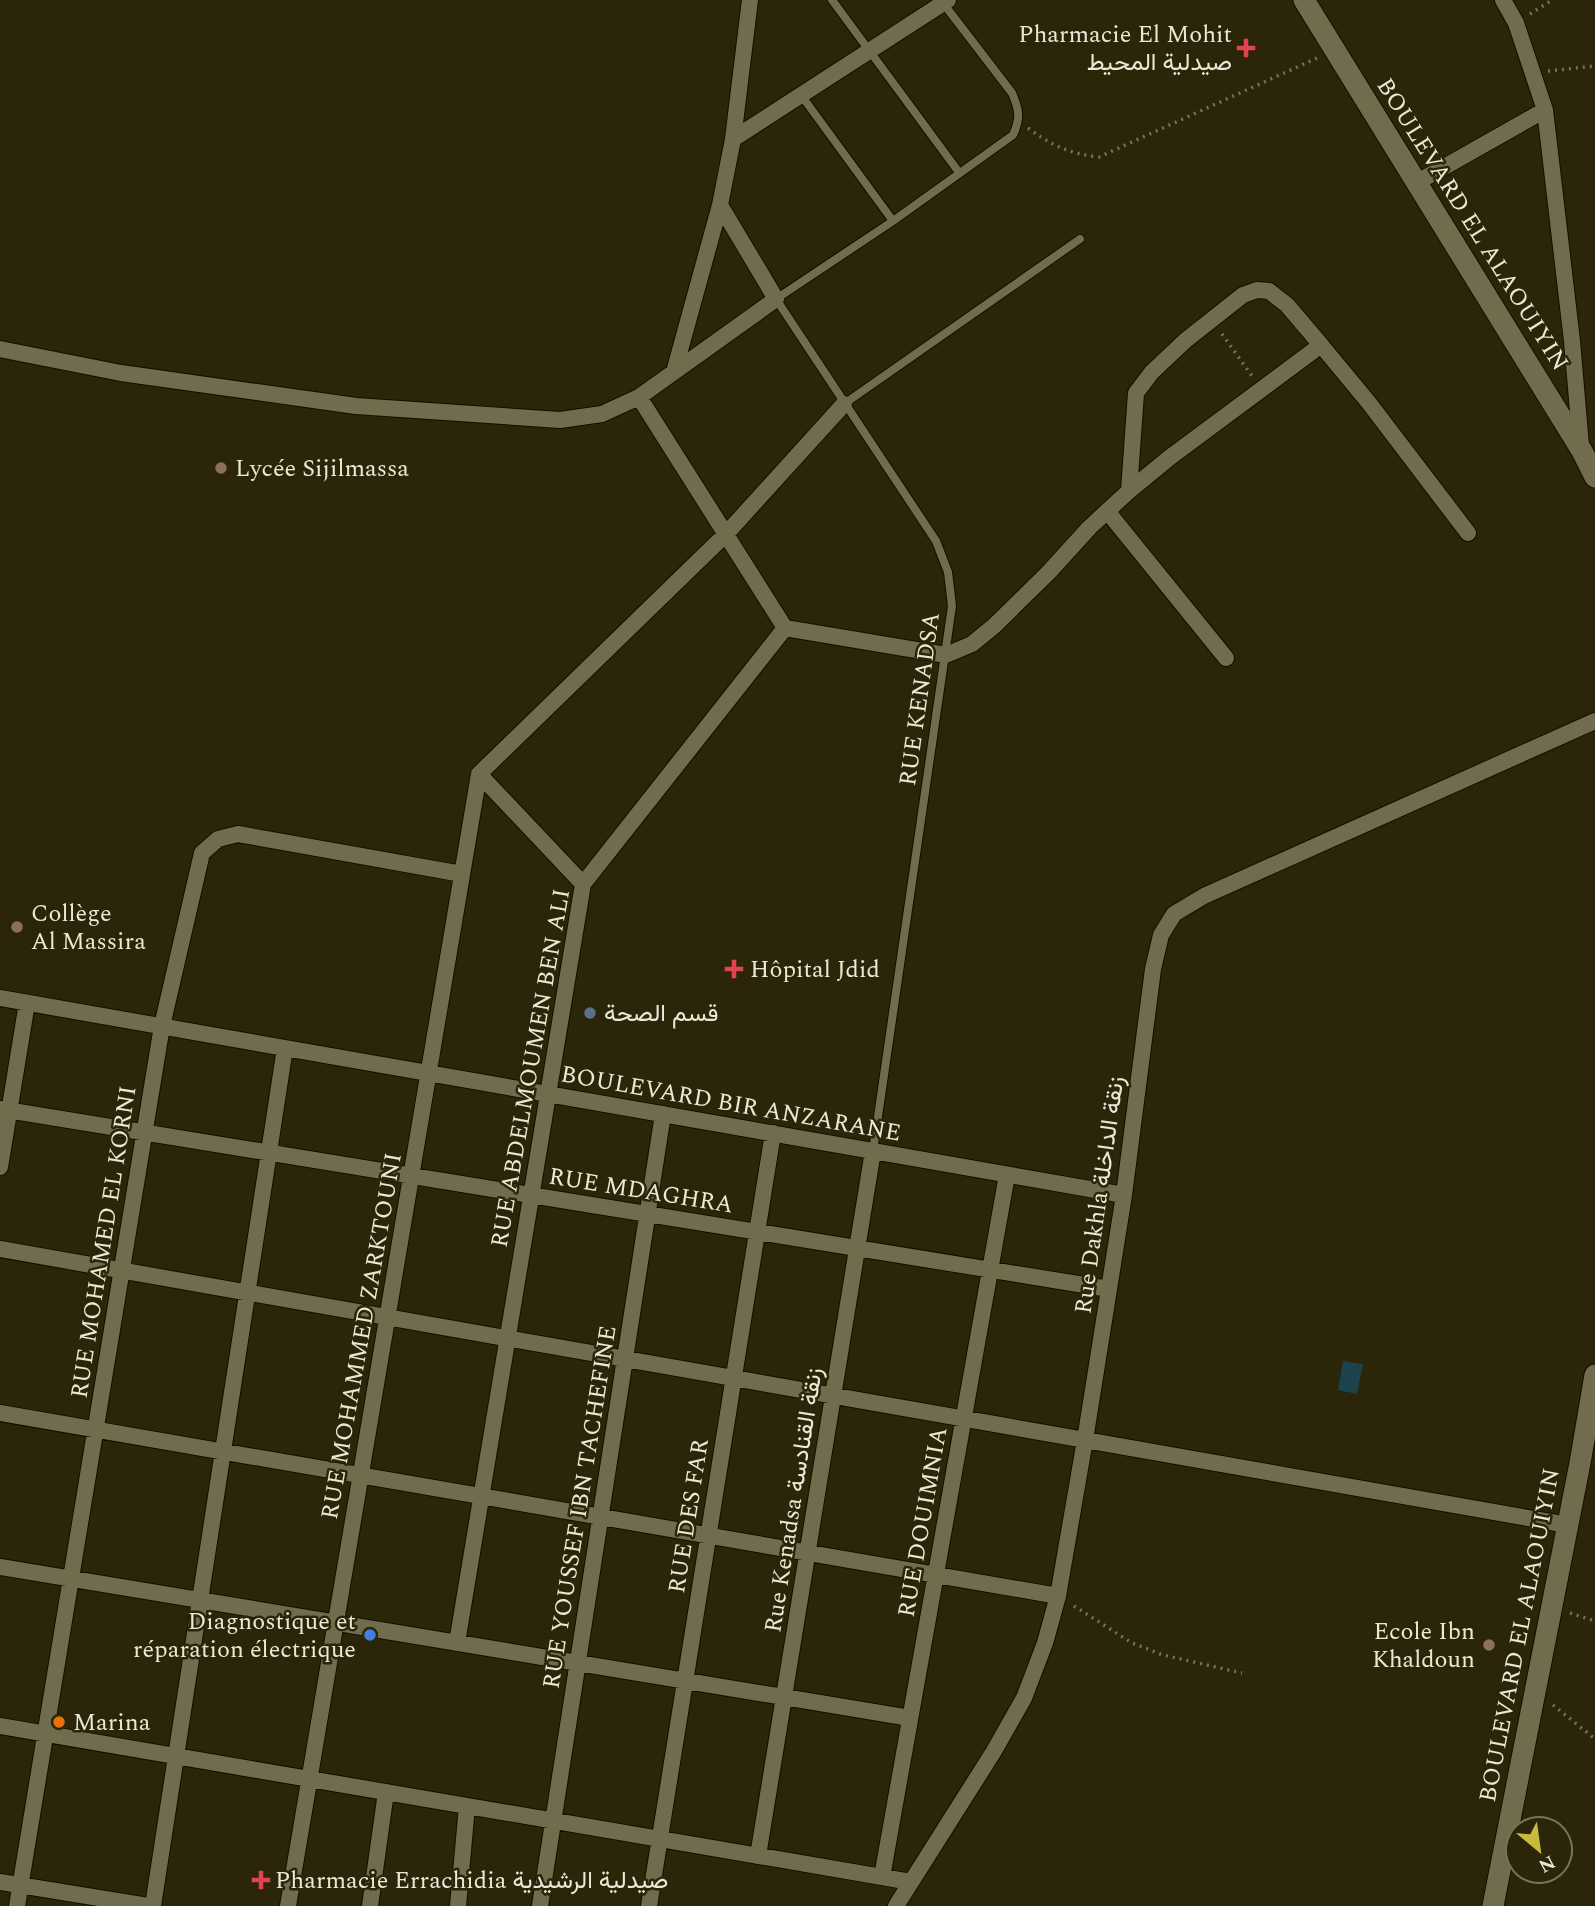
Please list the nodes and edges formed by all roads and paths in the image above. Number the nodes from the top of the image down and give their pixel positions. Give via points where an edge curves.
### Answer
1 (750, 0) edge
2 (832, 0) edge
3 (1304, 0) edge
4 (1503, 0) edge
5 (1552, 0) edge
6 (944, 1) edge
7 (1516, 23) junction
8 (870, 50) junction
9 (1335, 50) junction
10 (1595, 66) edge
11 (1532, 73) junction
12 (801, 95) junction
13 (1545, 110) junction
14 (1019, 121) junction
15 (733, 139) junction
16 (958, 171) junction
17 (1416, 183) junction
18 (720, 205) junction
19 (893, 221) junction
20 (1080, 239) dead end
21 (776, 299) junction
22 (1212, 320) junction
23 (1321, 345) junction
24 (0, 349) edge
25 (674, 372) junction
26 (1261, 389) junction
27 (639, 397) junction
28 (844, 404) junction
29 (1582, 451) junction
30 (1595, 477) edge
31 (1129, 491) junction
32 (1107, 511) junction
33 (1468, 533) dead end
34 (726, 534) junction
35 (785, 628) junction
36 (946, 655) junction
37 (1226, 658) dead end
38 (1595, 720) edge
39 (479, 774) junction
40 (462, 874) junction
41 (583, 884) junction
42 (0, 998) edge
43 (27, 1003) junction
44 (162, 1026) junction
45 (285, 1048) junction
46 (428, 1073) junction
47 (547, 1094) junction
48 (5, 1110) edge
49 (663, 1114) junction
50 (145, 1133) junction
51 (773, 1133) junction
52 (873, 1151) junction
53 (268, 1153) junction
54 (0, 1167) edge
55 (1007, 1175) junction
56 (411, 1176) junction
57 (530, 1195) junction
58 (1124, 1195) junction
59 (647, 1214) junction
60 (757, 1232) junction
61 (857, 1248) junction
62 (0, 1249) edge
63 (990, 1269) junction
64 (122, 1270) junction
65 (1109, 1289) junction
66 (247, 1292) junction
67 (387, 1317) junction
68 (507, 1338) junction
69 (625, 1359) junction
70 (1595, 1375) edge
71 (733, 1378) junction
72 (833, 1395) junction
73 (0, 1413) edge
74 (964, 1419) junction
75 (95, 1429) junction
76 (1085, 1440) junction
77 (223, 1451) junction
78 (361, 1475) junction
79 (481, 1496) junction
80 (600, 1516) junction
81 (1568, 1525) junction
82 (708, 1535) junction
83 (807, 1552) junction
84 (0, 1567) edge
85 (936, 1574) junction
86 (71, 1579) junction
87 (1058, 1596) junction
88 (200, 1600) junction
89 (1552, 1607) junction
90 (1595, 1621) edge
91 (336, 1623) junction
92 (457, 1643) junction
93 (578, 1663) junction
94 (1242, 1673) dead end
95 (685, 1680) junction
96 (1535, 1691) junction
97 (784, 1697) junction
98 (910, 1718) junction
99 (0, 1726) edge
100 (45, 1734) junction
101 (1595, 1739) edge
102 (176, 1756) junction
103 (310, 1779) junction
104 (386, 1792) junction
105 (467, 1806) junction
106 (553, 1821) junction
107 (660, 1839) junction
108 (758, 1856) junction
109 (882, 1877) junction
110 (0, 1882) edge
111 (911, 1882) junction
112 (20, 1885) junction
113 (17, 1906) edge
114 (150, 1906) edge
115 (288, 1906) edge
116 (370, 1906) edge
117 (458, 1906) edge
118 (540, 1906) edge
119 (649, 1906) edge
120 (896, 1906) edge
121 (1493, 1906) edge

1 - 15 street
2 - 8 lane
3 - 9 street, BOULEVARD EL ALAOUIYIN
4 - 7 street
5 - 7 path
6 - 8 street
6 - 14 lane via 1012,93
7 - 11 street
8 - 12 street
8 - 16 lane
9 - 14 path via 1099,157 1075,154 1046,141
9 - 17 street, BOULEVARD EL ALAOUIYIN
10 - 11 path
11 - 13 street
12 - 15 street
12 - 19 lane
13 - 17 street
13 - 29 street
14 - 16 lane via 1013,135
15 - 18 street
16 - 19 lane
17 - 29 street, BOULEVARD EL ALAOUIYIN
18 - 21 street
18 - 25 street
19 - 21 lane
20 - 28 lane
21 - 25 street
21 - 28 lane, RUE KENADSA
22 - 23 street via 1243,295 1269,291
22 - 26 path
22 - 31 street via 1152,372 1136,393
23 - 26 street
23 - 33 street
24 - 27 street via 121,373 356,406 509,418 560,420 602,414
25 - 27 street
26 - 31 street
27 - 34 street
28 - 34 street
28 - 36 lane, RUE KENADSA via 936,541 948,572 952,606
29 - 30 street, BOULEVARD EL ALAOUIYIN
31 - 32 street
32 - 36 street via 994,626 972,644
32 - 37 street
34 - 35 street
34 - 39 street
35 - 36 street
35 - 41 street, RUE ABDELMOUMEN BEN ALI
36 - 52 lane, RUE KENADSA
38 - 58 street, Rue Dakhla زنقة الداخلة via 1236,880 1174,914 1161,935 1153,969
39 - 40 street, RUE MOHAMMED ZARKTOUNI
39 - 41 street
40 - 44 street, RUE MOHAMED EL KORNI via 237,834 218,839 202,853
40 - 46 street, RUE MOHAMMED ZARKTOUNI
41 - 47 street, RUE ABDELMOUMEN BEN ALI
42 - 43 street, BOULEVARD BIR ANZARANE
43 - 44 street, BOULEVARD BIR ANZARANE
43 - 48 street
44 - 45 street, BOULEVARD BIR ANZARANE
44 - 50 street, RUE MOHAMED EL KORNI
45 - 46 street, BOULEVARD BIR ANZARANE
45 - 53 street
46 - 47 street, BOULEVARD BIR ANZARANE
46 - 56 street, RUE MOHAMMED ZARKTOUNI
47 - 49 street, BOULEVARD BIR ANZARANE
47 - 57 street, RUE ABDELMOUMEN BEN ALI
48 - 50 street, RUE MDAGHRA
48 - 54 street
49 - 51 street, BOULEVARD BIR ANZARANE
49 - 59 street, RUE YOUSSEF IBN TACHEFINE
50 - 53 street, RUE MDAGHRA
50 - 64 street, RUE MOHAMED EL KORNI
51 - 52 street, BOULEVARD BIR ANZARANE
51 - 60 street, RUE DES FAR
52 - 55 street, BOULEVARD BIR ANZARANE
52 - 61 street, Rue Kenadsa زنقة القنادسة
53 - 56 street, RUE MDAGHRA
53 - 66 street
55 - 58 street, BOULEVARD BIR ANZARANE
55 - 63 street, RUE DOUIMNIA
56 - 57 street, RUE MDAGHRA
56 - 67 street, RUE MOHAMMED ZARKTOUNI
57 - 59 street, RUE MDAGHRA
57 - 68 street, RUE ABDELMOUMEN BEN ALI
58 - 65 street, Rue Dakhla زنقة الداخلة
59 - 60 street, RUE MDAGHRA
59 - 69 street, RUE YOUSSEF IBN TACHEFINE
60 - 61 street, RUE MDAGHRA
60 - 71 street, RUE DES FAR
61 - 63 street, RUE MDAGHRA
61 - 72 street, Rue Kenadsa زنقة القنادسة
62 - 64 street
63 - 65 street, RUE MDAGHRA
63 - 74 street, RUE DOUIMNIA
64 - 66 street
64 - 75 street, RUE MOHAMED EL KORNI
65 - 76 street, Rue Dakhla زنقة الداخلة
66 - 67 street
66 - 77 street
67 - 68 street
67 - 78 street, RUE MOHAMMED ZARKTOUNI
68 - 69 street
68 - 79 street, RUE ABDELMOUMEN BEN ALI
69 - 71 street
69 - 80 street, RUE YOUSSEF IBN TACHEFINE
70 - 81 street, BOULEVARD EL ALAOUIYIN
71 - 72 street
71 - 82 street, RUE DES FAR
72 - 74 street
72 - 83 street, Rue Kenadsa زنقة القنادسة
73 - 75 street
74 - 76 street
74 - 85 street, RUE DOUIMNIA
75 - 77 street
75 - 86 street, RUE MOHAMED EL KORNI
76 - 81 street
76 - 87 street, Rue Dakhla زنقة الداخلة
77 - 78 street
77 - 88 street
78 - 79 street
78 - 91 street, RUE MOHAMMED ZARKTOUNI
79 - 80 street
79 - 92 street, RUE ABDELMOUMEN BEN ALI
80 - 82 street
80 - 93 street, RUE YOUSSEF IBN TACHEFINE
81 - 89 street, BOULEVARD EL ALAOUIYIN
82 - 83 street
82 - 95 street, RUE DES FAR
83 - 85 street
83 - 97 street, Rue Kenadsa زنقة القنادسة
84 - 86 street
85 - 87 street
85 - 98 street, RUE DOUIMNIA
86 - 88 street
86 - 100 street, RUE MOHAMED EL KORNI
87 - 94 path via 1132,1643
87 - 111 street, Rue Dakhla زنقة الداخلة via 1024,1698
88 - 91 street
88 - 102 street
89 - 90 path
89 - 96 street, BOULEVARD EL ALAOUIYIN
91 - 92 street
91 - 103 street, RUE MOHAMMED ZARKTOUNI
92 - 93 street
93 - 95 street
93 - 106 street, RUE YOUSSEF IBN TACHEFINE
95 - 97 street
95 - 107 street, RUE DES FAR
96 - 101 path
96 - 121 street, BOULEVARD EL ALAOUIYIN
97 - 98 street
97 - 108 street, Rue Kenadsa زنقة القنادسة
98 - 109 street, RUE DOUIMNIA
99 - 100 street
100 - 102 street
100 - 112 street, RUE MOHAMED EL KORNI
102 - 103 street
102 - 114 street
103 - 104 street
103 - 115 street, RUE MOHAMMED ZARKTOUNI
104 - 105 street
104 - 116 street
105 - 106 street
105 - 117 street
106 - 107 street
106 - 118 street, RUE YOUSSEF IBN TACHEFINE
107 - 108 street
107 - 119 street, RUE DES FAR
108 - 109 street
109 - 111 street
110 - 112 street
111 - 120 street, Rue Dakhla زنقة الداخلة
112 - 113 street, RUE MOHAMED EL KORNI
112 - 114 street

